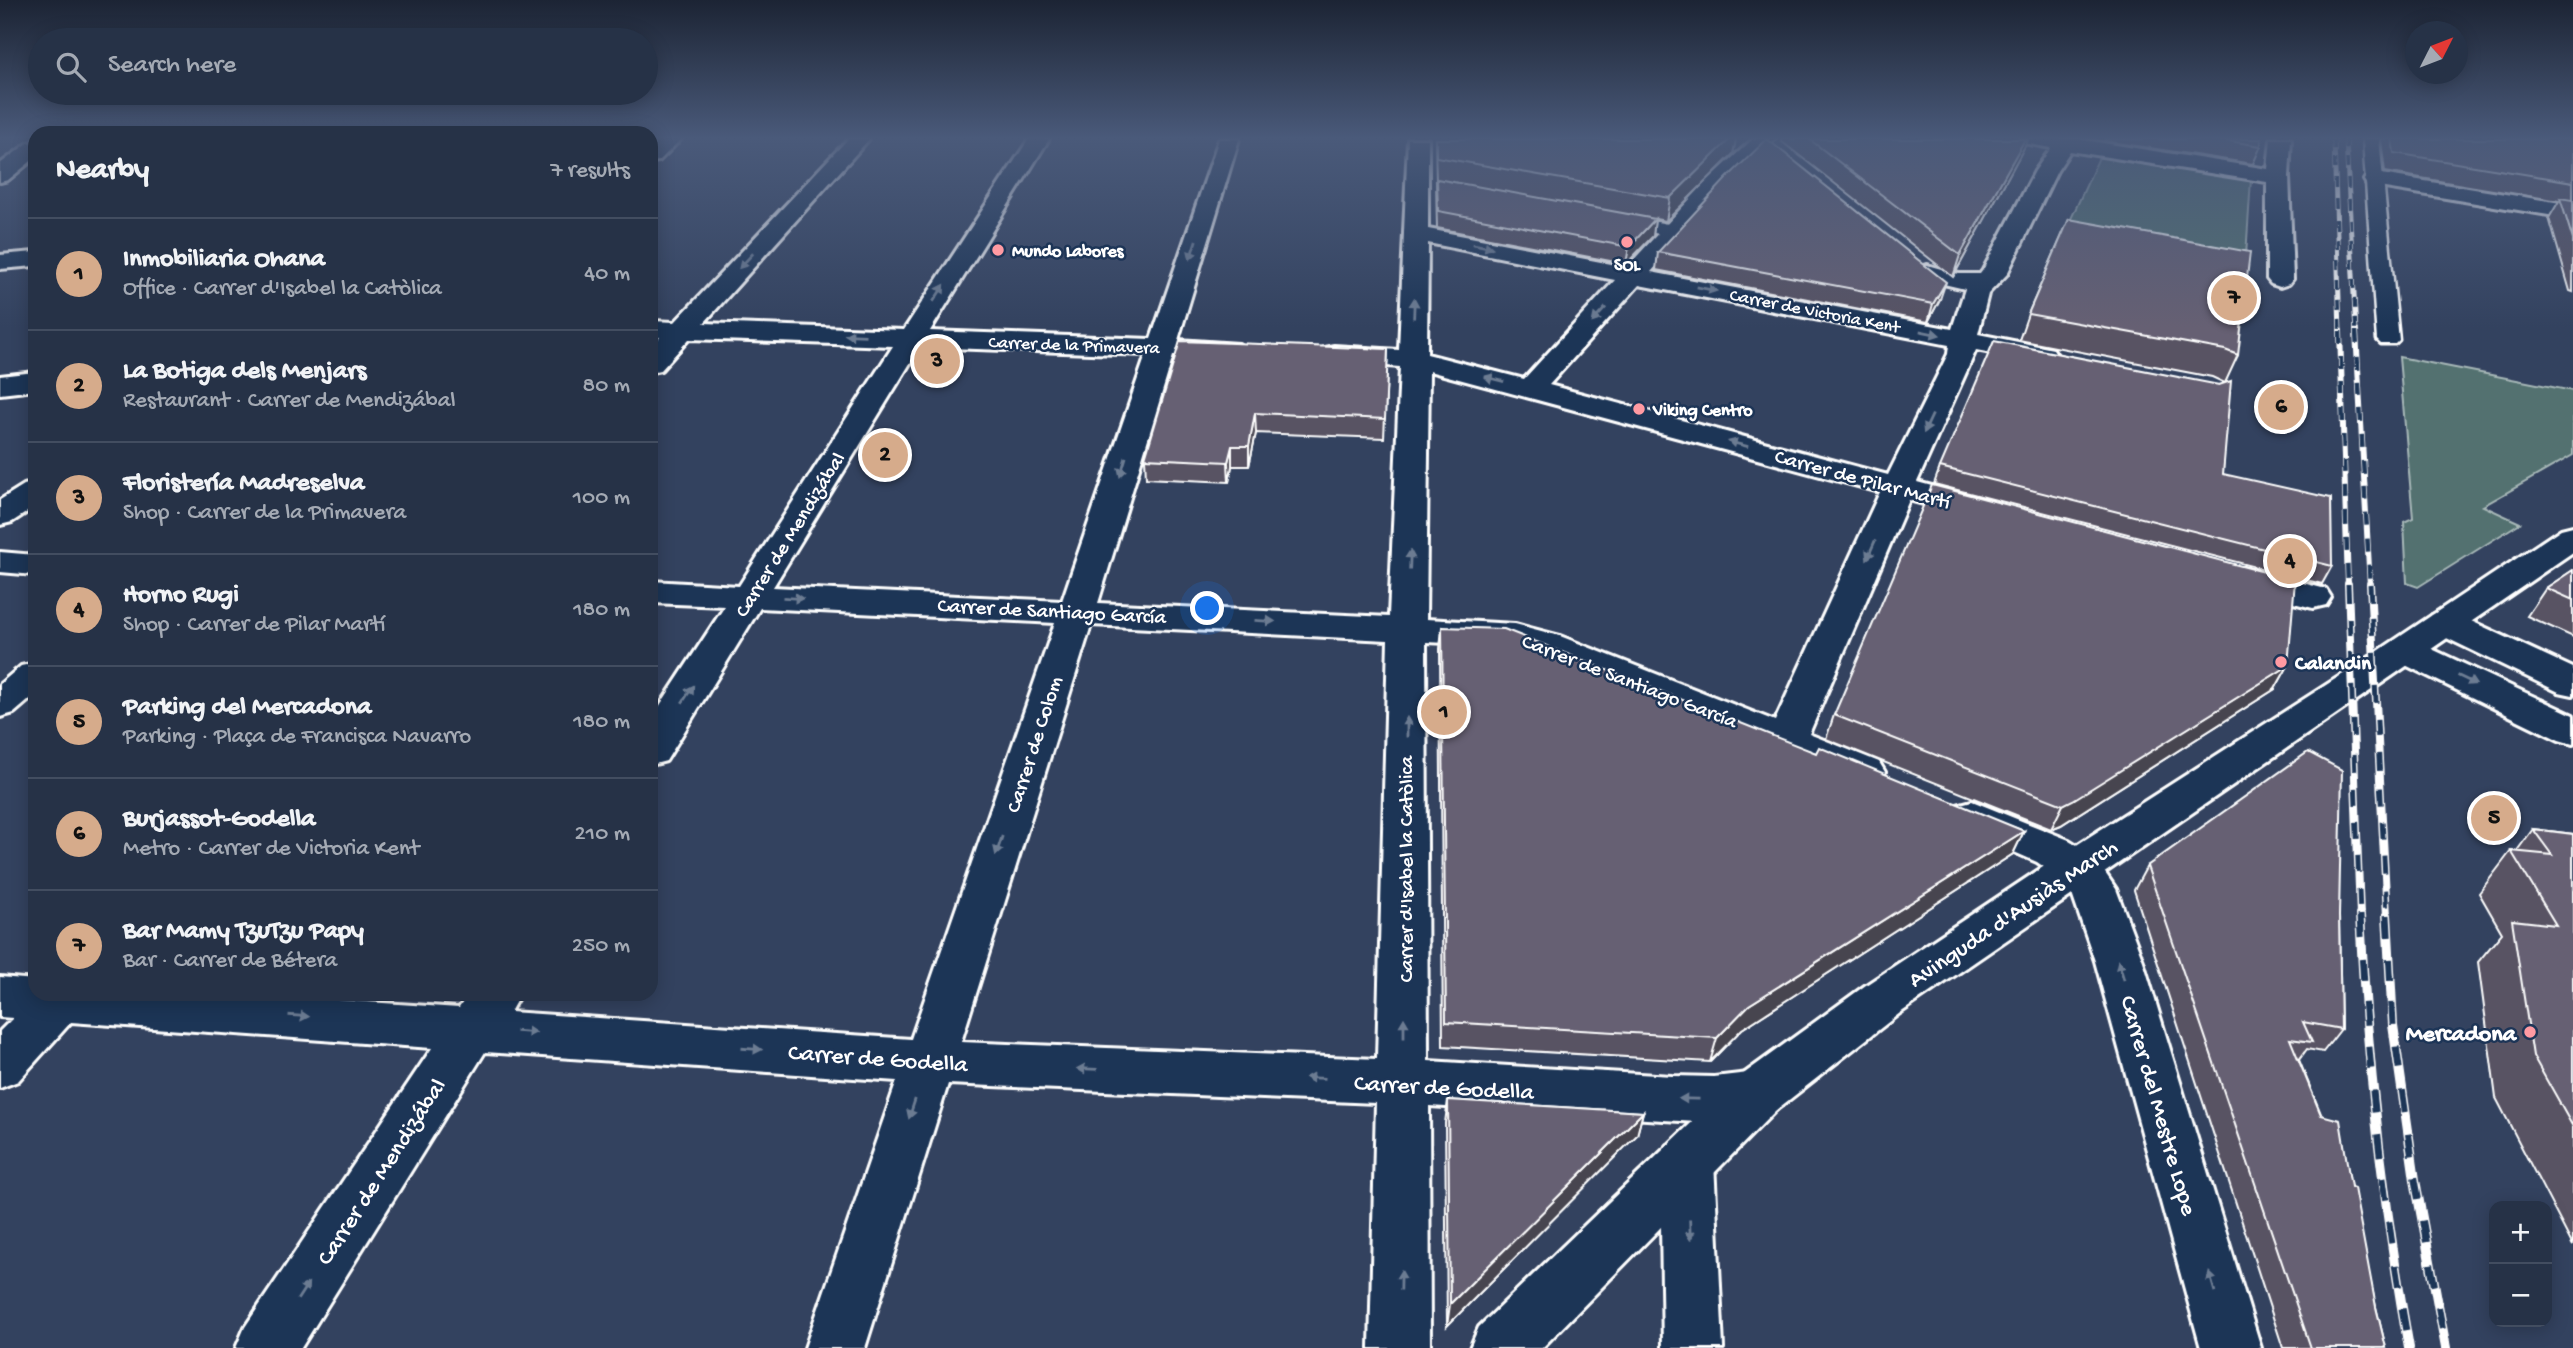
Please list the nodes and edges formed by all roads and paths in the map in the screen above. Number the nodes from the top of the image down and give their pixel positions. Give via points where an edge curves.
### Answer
1 (800, 202) edge
2 (998, 202) edge
3 (1209, 202) edge
4 (1422, 202) edge
5 (1702, 202) edge
6 (2030, 202) edge
7 (2278, 202) edge
8 (2377, 202) edge
9 (2511, 202) edge
10 (2573, 212) edge
11 (1591, 216) edge
12 (1675, 231) junction
13 (1416, 234) junction
14 (1906, 257) edge
15 (28, 260) edge
16 (0, 262) edge
17 (1927, 273) junction
18 (1636, 274) junction
19 (2280, 279) dead end
20 (1986, 281) junction
21 (1966, 325) junction
22 (658, 328) edge
23 (682, 329) junction
24 (910, 337) junction
25 (2388, 340) dead end
26 (1161, 348) junction
27 (1255, 351) edge
28 (1309, 353) edge
29 (658, 356) edge
30 (1413, 359) junction
31 (2066, 360) edge
32 (28, 382) edge
33 (0, 384) edge
34 (1530, 389) junction
35 (1898, 488) junction
36 (28, 497) edge
37 (0, 515) edge
38 (2007, 516) edge
39 (2573, 536) edge
40 (0, 562) edge
41 (28, 564) edge
42 (2220, 573) edge
43 (658, 592) edge
44 (751, 596) junction
45 (2312, 597) dead end
46 (1077, 612) junction
47 (2445, 623) junction
48 (1408, 628) junction
49 (2406, 651) junction
50 (28, 681) edge
51 (2573, 683) edge
52 (0, 704) edge
53 (2573, 731) edge
54 (658, 740) edge
55 (1786, 741) junction
56 (2077, 867) junction
57 (0, 997) edge
58 (28, 997) edge
59 (58, 1001) edge
60 (183, 1001) edge
61 (484, 1011) edge
62 (928, 1062) junction
63 (0, 1066) edge
64 (1404, 1082) junction
65 (1756, 1094) junction
66 (1688, 1162) junction
67 (266, 1348) edge
68 (835, 1348) edge
69 (1400, 1348) edge
70 (1500, 1348) edge
71 (1693, 1348) edge
72 (2231, 1348) edge

1 -> 23 street
24 -> 2 street, Carrer de Mendizábal
3 -> 26 street, Carrer de Colom
4 - 13 street, Carrer d'Isabel la Catòlica
5 - 12 street
6 - 20 street via 1994,274
7 - 19 street
8 - 25 street
9 - 10 street
11 - 12 street
12 - 18 street
13 -> 18 street, Carrer de Victoria Kent
30 -> 13 street, Carrer d'Isabel la Catòlica
14 - 17 street
15 - 16 street
17 - 20 street via 1958,282
17 - 21 street via 1958,297
18 -> 21 street, Carrer de Victoria Kent
18 -> 34 street
20 - 21 street via 1976,292
21 - 31 street, Carrer de Victoria Kent
21 -> 35 street via 1962,354
22 - 23 street, Carrer de la Primavera
24 -> 23 street, Carrer de la Primavera
23 - 29 street
24 - 26 street, Carrer de la Primavera
24 - 44 street, Carrer de Mendizábal
26 - 27 street, Carrer de la Primavera
26 -> 46 street, Carrer de Colom
28 - 30 street
34 -> 30 street, Carrer de Pilar Martí
48 -> 30 street, Carrer d'Isabel la Catòlica
32 - 33 street
35 -> 34 street, Carrer de Pilar Martí
35 - 38 street, Carrer de Pilar Martí
35 -> 55 street
36 - 37 street
39 - 47 street, Avinguda d'Ausiàs March
40 - 41 street
42 - 45 street
43 - 44 street, Carrer de Santiago García
44 -> 46 street, Carrer de Santiago García
54 -> 44 street, Carrer de Mendizábal
46 -> 48 street, Carrer de Santiago García
46 -> 62 street, Carrer de Colom
47 - 49 street, Avinguda d'Ausiàs March
47 - 51 street
48 - 55 street, Carrer de Santiago García via 1530,638
64 -> 48 street, Carrer d'Isabel la Catòlica
49 -> 53 street
49 - 56 street, Avinguda d'Ausiàs March
50 - 52 street
55 - 56 street, Carrer de Santiago García via 2026,838
56 - 65 street, Avinguda d'Ausiàs March via 1883,999
72 -> 56 street, Carrer del Mestre Lope via 2119,961 2093,889
57 - 58 street, Carrer de Godella
59 - 63 street
60 -> 61 street, Carrer de Godella
61 -> 62 street, Carrer de Godella
67 -> 61 street, Carrer de Mendizábal
64 -> 62 street, Carrer de Godella
62 -> 68 street, Carrer de Colom
65 -> 64 street, Carrer de Godella via 1672,1099
69 -> 64 street, Carrer d'Isabel la Catòlica
65 - 66 street, Avinguda d'Ausiàs March
66 - 70 street, Avinguda d'Ausiàs March
66 -> 71 street

